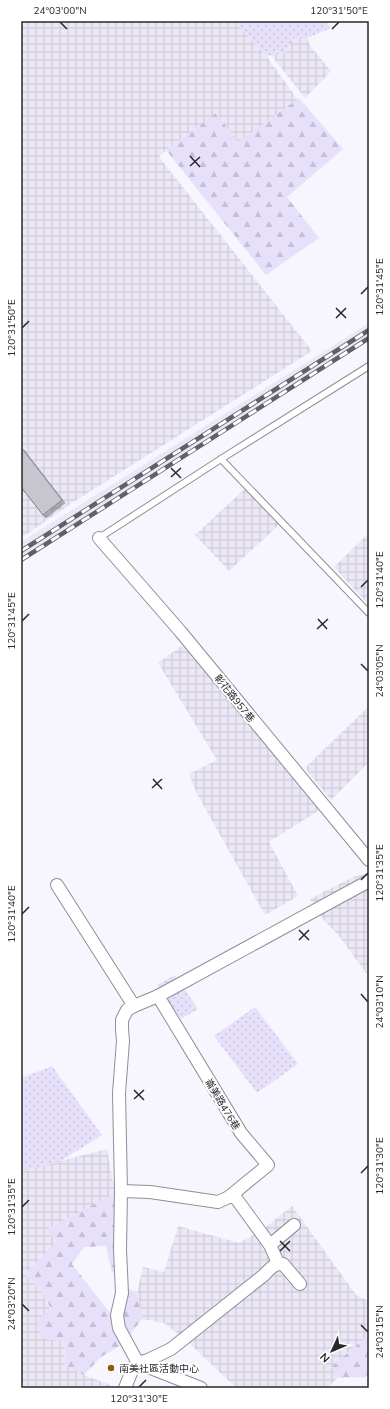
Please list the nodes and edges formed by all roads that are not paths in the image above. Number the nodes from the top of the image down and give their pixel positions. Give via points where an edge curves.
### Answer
1 (369, 366) edge
2 (221, 459) junction
3 (99, 538) joint
4 (369, 613) edge
5 (369, 860) edge
6 (369, 881) edge
7 (57, 885) dead end
8 (158, 996) junction
9 (134, 1006) junction
10 (121, 1191) junction
11 (229, 1197) junction
12 (294, 1224) dead end
13 (270, 1245) junction
14 (278, 1264) junction
15 (300, 1284) dead end
16 (138, 1363) junction
17 (125, 1388) edge
18 (201, 1388) edge

1 - 2 lane
2 - 3 lane
2 - 4 lane
3 - 5 street, 彰花路957巷 via 180,631
6 - 8 street
7 - 9 street
8 - 9 street
8 - 11 street, 崙美路476巷 via 241,1134 268,1165
9 - 10 street via 127,1010 122,1020 119,1092
10 - 11 street, 崙美路476巷 via 150,1192 218,1202
10 - 16 street via 122,1293 117,1315 119,1328
11 - 13 street via 235,1197
12 - 13 street
13 - 14 street
14 - 15 street via 283,1264
14 - 16 street via 171,1349
16 - 17 street via 133,1368
16 - 18 street

